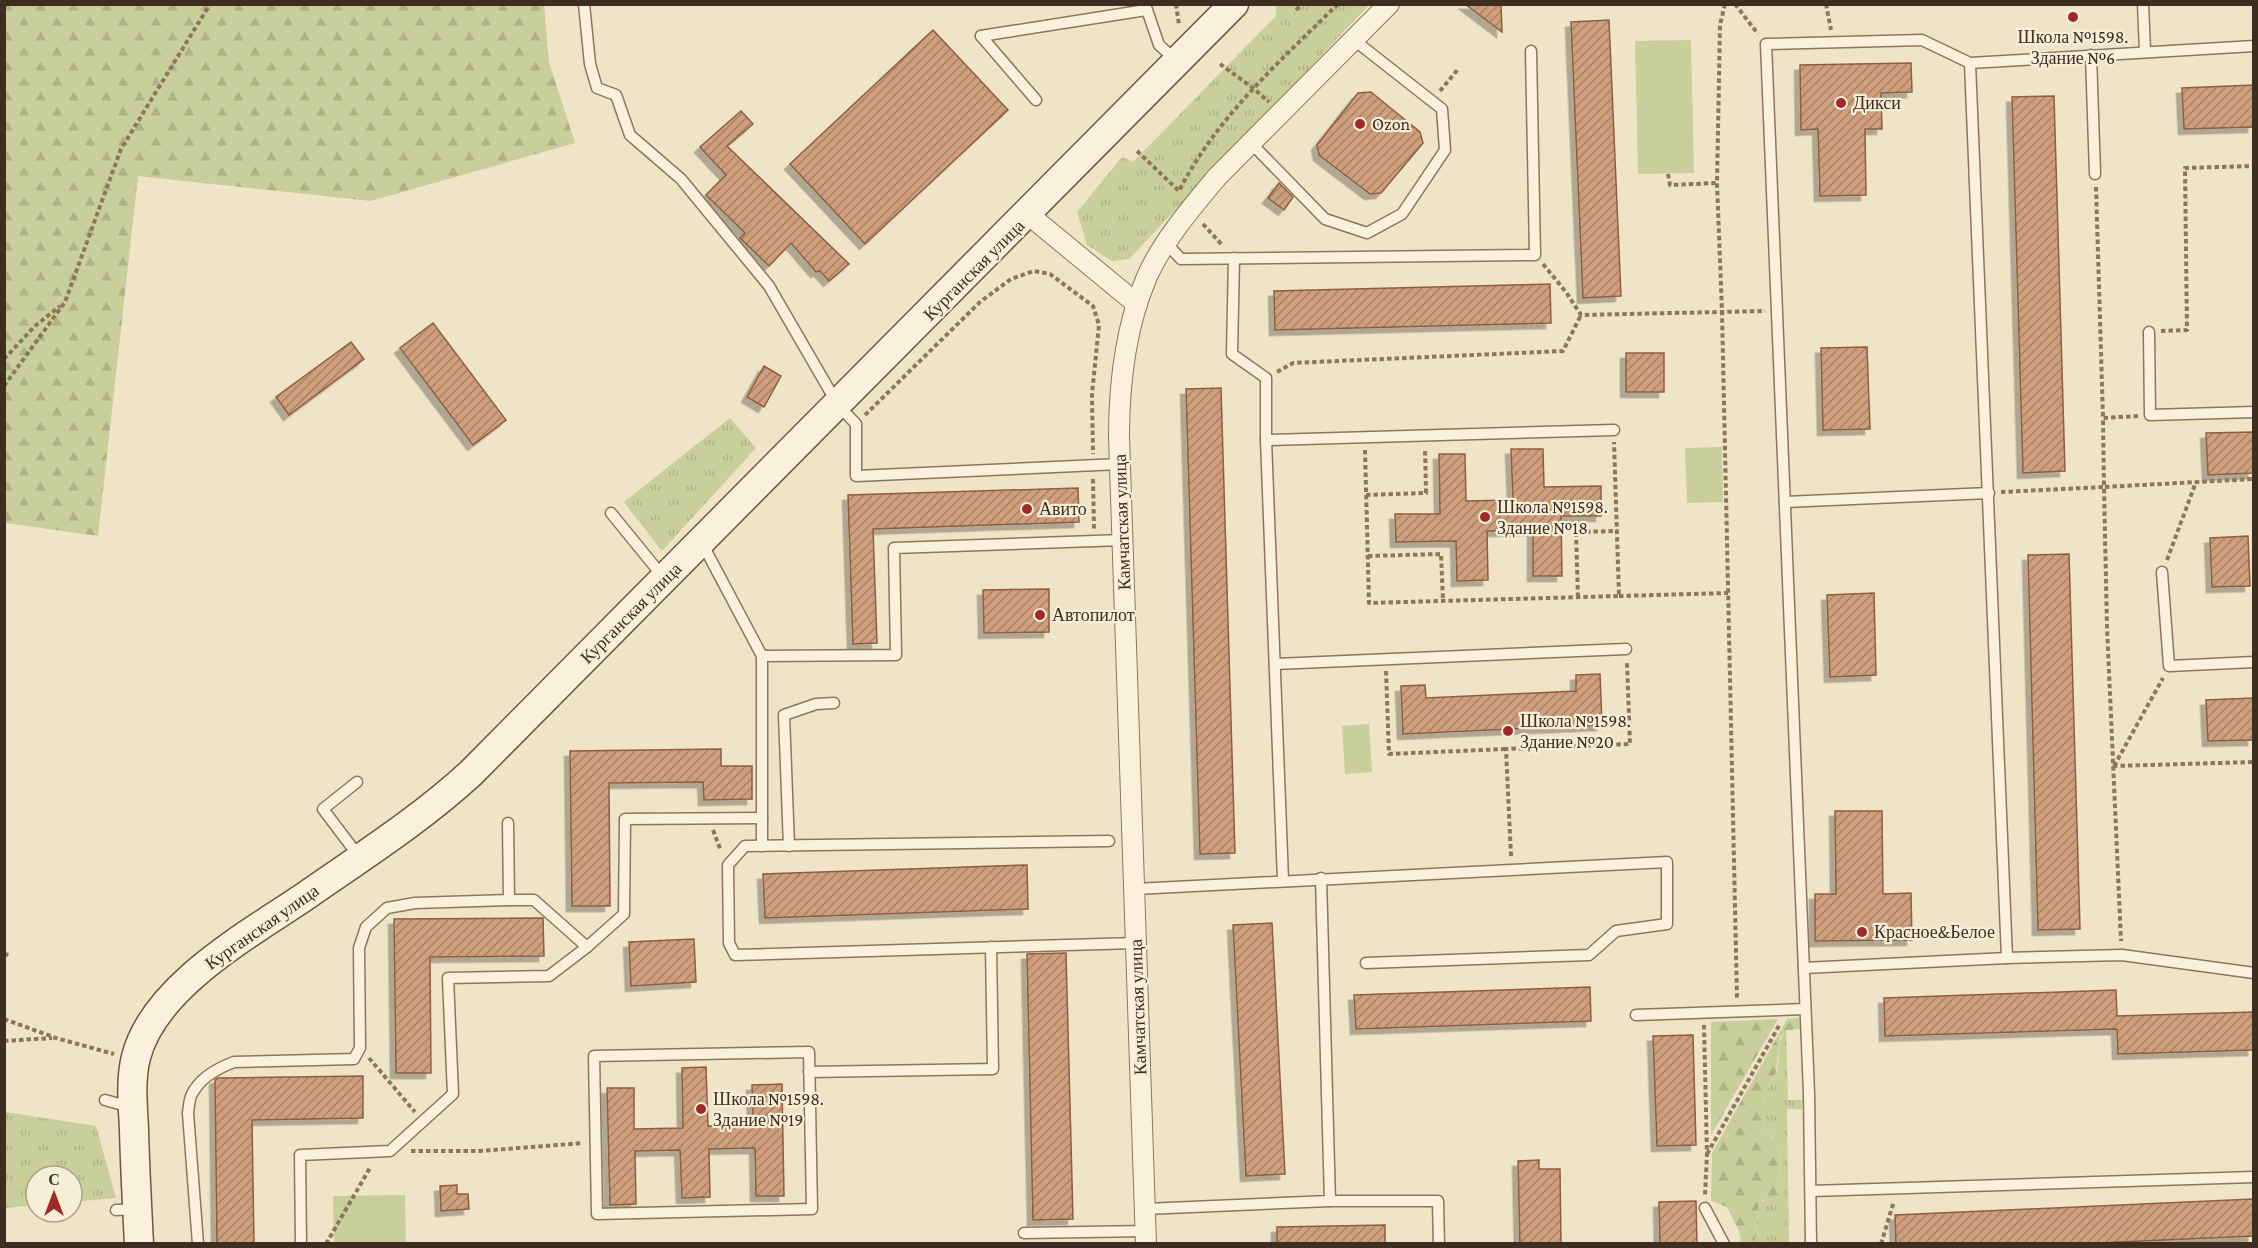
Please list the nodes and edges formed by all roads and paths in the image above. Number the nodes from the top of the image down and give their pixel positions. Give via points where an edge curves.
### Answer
1 (210, 4) edge
2 (584, 4) edge
3 (1176, 4) edge
4 (1234, 4) edge
5 (1302, 4) edge
6 (1338, 4) edge
7 (1389, 4) edge
8 (1725, 4) edge
9 (1735, 4) edge
10 (1826, 4) edge
11 (2143, 4) edge
12 (1146, 7) edge
13 (1296, 10) dead end
14 (1179, 25) dead end
15 (1354, 40) junction
16 (1833, 42) junction
17 (1766, 44) junction
18 (2253, 46) edge
19 (1531, 51) dead end
20 (2145, 51) junction
21 (2091, 55) junction
22 (1177, 62) junction
23 (1970, 63) junction
24 (1220, 64) dead end
25 (1460, 68) dead end
26 (1253, 88) junction
27 (1036, 100) dead end
28 (1432, 100) junction
29 (1281, 113) junction
30 (1251, 143) junction
31 (1137, 151) dead end
32 (2253, 166) edge
33 (1668, 174) dead end
34 (2096, 174) joint
35 (1717, 183) junction
36 (1029, 215) junction
37 (1203, 224) dead end
38 (1167, 244) junction
39 (1535, 255) junction
40 (1234, 258) junction
41 (65, 302) junction
42 (1137, 304) junction
43 (1777, 311) junction
44 (1722, 312) junction
45 (1581, 315) junction
46 (2149, 332) joint
47 (4, 359) edge
48 (1266, 378) junction
49 (4, 386) edge
50 (2253, 412) edge
51 (847, 415) junction
52 (2150, 415) junction
53 (2103, 417) junction
54 (1614, 430) joint
55 (1424, 436) junction
56 (1364, 438) junction
57 (1266, 440) junction
58 (1120, 464) junction
59 (1093, 465) junction
60 (2253, 479) edge
61 (2196, 482) junction
62 (2104, 487) junction
63 (1989, 493) junction
64 (1366, 495) junction
65 (1785, 502) junction
66 (611, 513) dead end
67 (1617, 531) junction
68 (1123, 540) junction
69 (1094, 541) junction
70 (701, 543) junction
71 (1368, 556) junction
72 (2162, 572) joint
73 (665, 579) junction
74 (1728, 593) junction
75 (1619, 596) junction
76 (1578, 597) junction
77 (1443, 601) junction
78 (1626, 649) joint
79 (762, 656) junction
80 (1385, 660) junction
81 (2253, 662) edge
82 (1275, 664) junction
83 (2169, 666) junction
84 (834, 702) dead end
85 (1506, 749) junction
86 (2253, 762) edge
87 (2113, 766) junction
88 (357, 782) dead end
89 (762, 819) junction
90 (508, 823) dead end
91 (713, 829) dead end
92 (1109, 841) dead end
93 (1510, 845) dead end
94 (762, 846) junction
95 (789, 846) junction
96 (719, 848) dead end
97 (360, 858) junction
98 (1321, 878) junction
99 (1283, 880) junction
100 (1135, 889) junction
101 (509, 900) junction
102 (1136, 943) junction
103 (587, 947) junction
104 (991, 947) junction
105 (2122, 955) junction
106 (2007, 958) junction
107 (1366, 963) dead end
108 (1804, 968) junction
109 (2253, 973) edge
110 (1805, 1009) junction
111 (1789, 1010) junction
112 (1738, 1011) junction
113 (1704, 1013) junction
114 (1636, 1015) dead end
115 (4, 1019) edge
116 (56, 1038) junction
117 (4, 1041) edge
118 (360, 1048) junction
119 (136, 1059) junction
120 (809, 1072) junction
121 (105, 1100) dead end
122 (133, 1108) junction
123 (423, 1121) junction
124 (596, 1142) junction
125 (385, 1151) junction
126 (1707, 1154) junction
127 (2253, 1178) edge
128 (1897, 1188) junction
129 (1811, 1191) junction
130 (1330, 1201) junction
131 (1145, 1209) junction
132 (1705, 1209) joint
133 (1024, 1233) dead end
134 (1146, 1237) edge
135 (139, 1244) edge
136 (198, 1244) edge
137 (301, 1244) edge
138 (326, 1244) edge
139 (1439, 1244) edge
140 (1724, 1244) edge
141 (1811, 1244) edge
142 (1881, 1244) edge

1 - 41 path via 121,149
2 - 51 lane via 590,64 597,88 616,95 630,135 681,179 769,286
3 - 14 path
4 - 22 street, Курганская улица
5 - 13 path
6 - 26 path
7 - 15 street, Камчатская улица
8 - 35 path via 1720,25
9 - 17 path
10 - 16 path
11 - 20 lane
12 - 22 lane via 1159,45
12 - 27 lane via 981,36
15 - 28 lane
15 - 29 street, Камчатская улица
16 - 17 lane
16 - 23 lane via 1923,40
17 - 43 lane
18 - 20 lane
19 - 39 lane
20 - 21 lane
21 - 23 lane
21 - 34 lane
22 - 36 street, Курганская улица
23 - 63 lane
24 - 26 path
25 - 28 path
26 - 29 path
26 - 31 path via 1192,165 1179,191
28 - 30 lane via 1442,109 1445,150 1402,214 1367,233 1325,219
29 - 30 street, Камчатская улица
30 - 38 street, Камчатская улица via 1191,207
32 - 46 path via 2185,168 2187,330
33 - 35 path via 1670,185
34 - 53 path
35 - 44 path
36 - 42 street
36 - 51 street, Курганская улица
37 - 40 path
38 - 40 lane via 1181,259
38 - 42 street, Камчатская улица via 1147,277
39 - 40 lane
39 - 45 path
40 - 48 lane via 1232,354
41 - 47 path
41 - 49 path
42 - 58 street, Камчатская улица via 1122,367
43 - 44 path
43 - 65 lane
44 - 45 path
44 - 74 path
45 - 48 path via 1563,351 1293,363
46 - 52 lane
48 - 57 lane
50 - 52 lane
51 - 59 lane via 856,476
51 - 59 path via 1011,279 1034,271 1050,274 1093,306 1099,325 1092,394
51 - 70 street, Курганская улица
52 - 53 path
53 - 62 path
54 - 55 lane
54 - 67 path
55 - 56 lane
55 - 64 path via 1426,494
56 - 57 lane
56 - 64 path
57 - 82 lane
58 - 59 lane
58 - 68 street, Камчатская улица
59 - 69 path
60 - 61 path
61 - 62 path
61 - 72 path
62 - 63 path
62 - 87 path
63 - 65 lane
63 - 106 lane
64 - 71 path
65 - 108 lane
66 - 73 lane
67 - 75 path
67 - 76 path via 1576,532
68 - 69 lane
68 - 100 street, Камчатская улица
69 - 79 lane via 894,548 896,655
70 - 73 street, Курганская улица
70 - 79 lane
71 - 77 path via 1441,554
71 - 77 path via 1369,603
72 - 83 lane
73 - 97 street, Курганская улица via 471,773 423,814
74 - 75 path
74 - 112 path
75 - 76 path
76 - 77 path
78 - 80 lane
78 - 85 path via 1630,744
79 - 89 lane
80 - 82 lane
80 - 85 path via 1389,754
81 - 83 lane
82 - 99 lane
83 - 87 path
84 - 95 lane via 784,715
85 - 93 path
86 - 87 path
87 - 105 path
88 - 97 lane via 323,809
89 - 94 lane
89 - 103 lane via 625,819 624,914
90 - 101 lane
91 - 96 path
92 - 95 lane
94 - 95 lane
94 - 104 lane via 745,846 728,865 729,943 735,955
97 - 119 street, Курганская улица via 193,977 149,1026
98 - 99 lane
98 - 107 lane via 1668,862 1667,924 1616,931 1589,955
98 - 130 lane
99 - 100 lane
100 - 102 street, Камчатская улица
101 - 103 lane via 534,900
101 - 118 lane via 415,903 387,908 366,927 359,948
102 - 104 lane
102 - 131 street, Камчатская улица
103 - 123 lane via 549,976 448,978 453,1094
104 - 120 lane via 993,1069
105 - 106 lane
105 - 109 lane
106 - 108 lane
108 - 110 lane
110 - 111 lane
110 - 129 lane
111 - 112 lane
111 - 126 path
112 - 113 lane
113 - 114 lane
113 - 126 path
115 - 116 path
116 - 117 path
116 - 119 path
118 - 123 path
118 - 136 lane via 354,1059 234,1062 203,1080 192,1094 188,1113
119 - 122 street, Курганская улица
120 - 124 lane via 809,1052 594,1056
120 - 124 lane via 812,1209 597,1214
121 - 122 lane
122 - 135 street, Курганская улица via 127,1210
123 - 125 lane
124 - 125 path via 480,1151
125 - 137 lane via 300,1155
125 - 138 path
126 - 132 path
127 - 128 lane
128 - 129 lane
128 - 142 path
129 - 141 lane
130 - 131 lane
130 - 139 lane via 1438,1201
131 - 134 street, Камчатская улица
132 - 140 lane
133 - 134 lane

